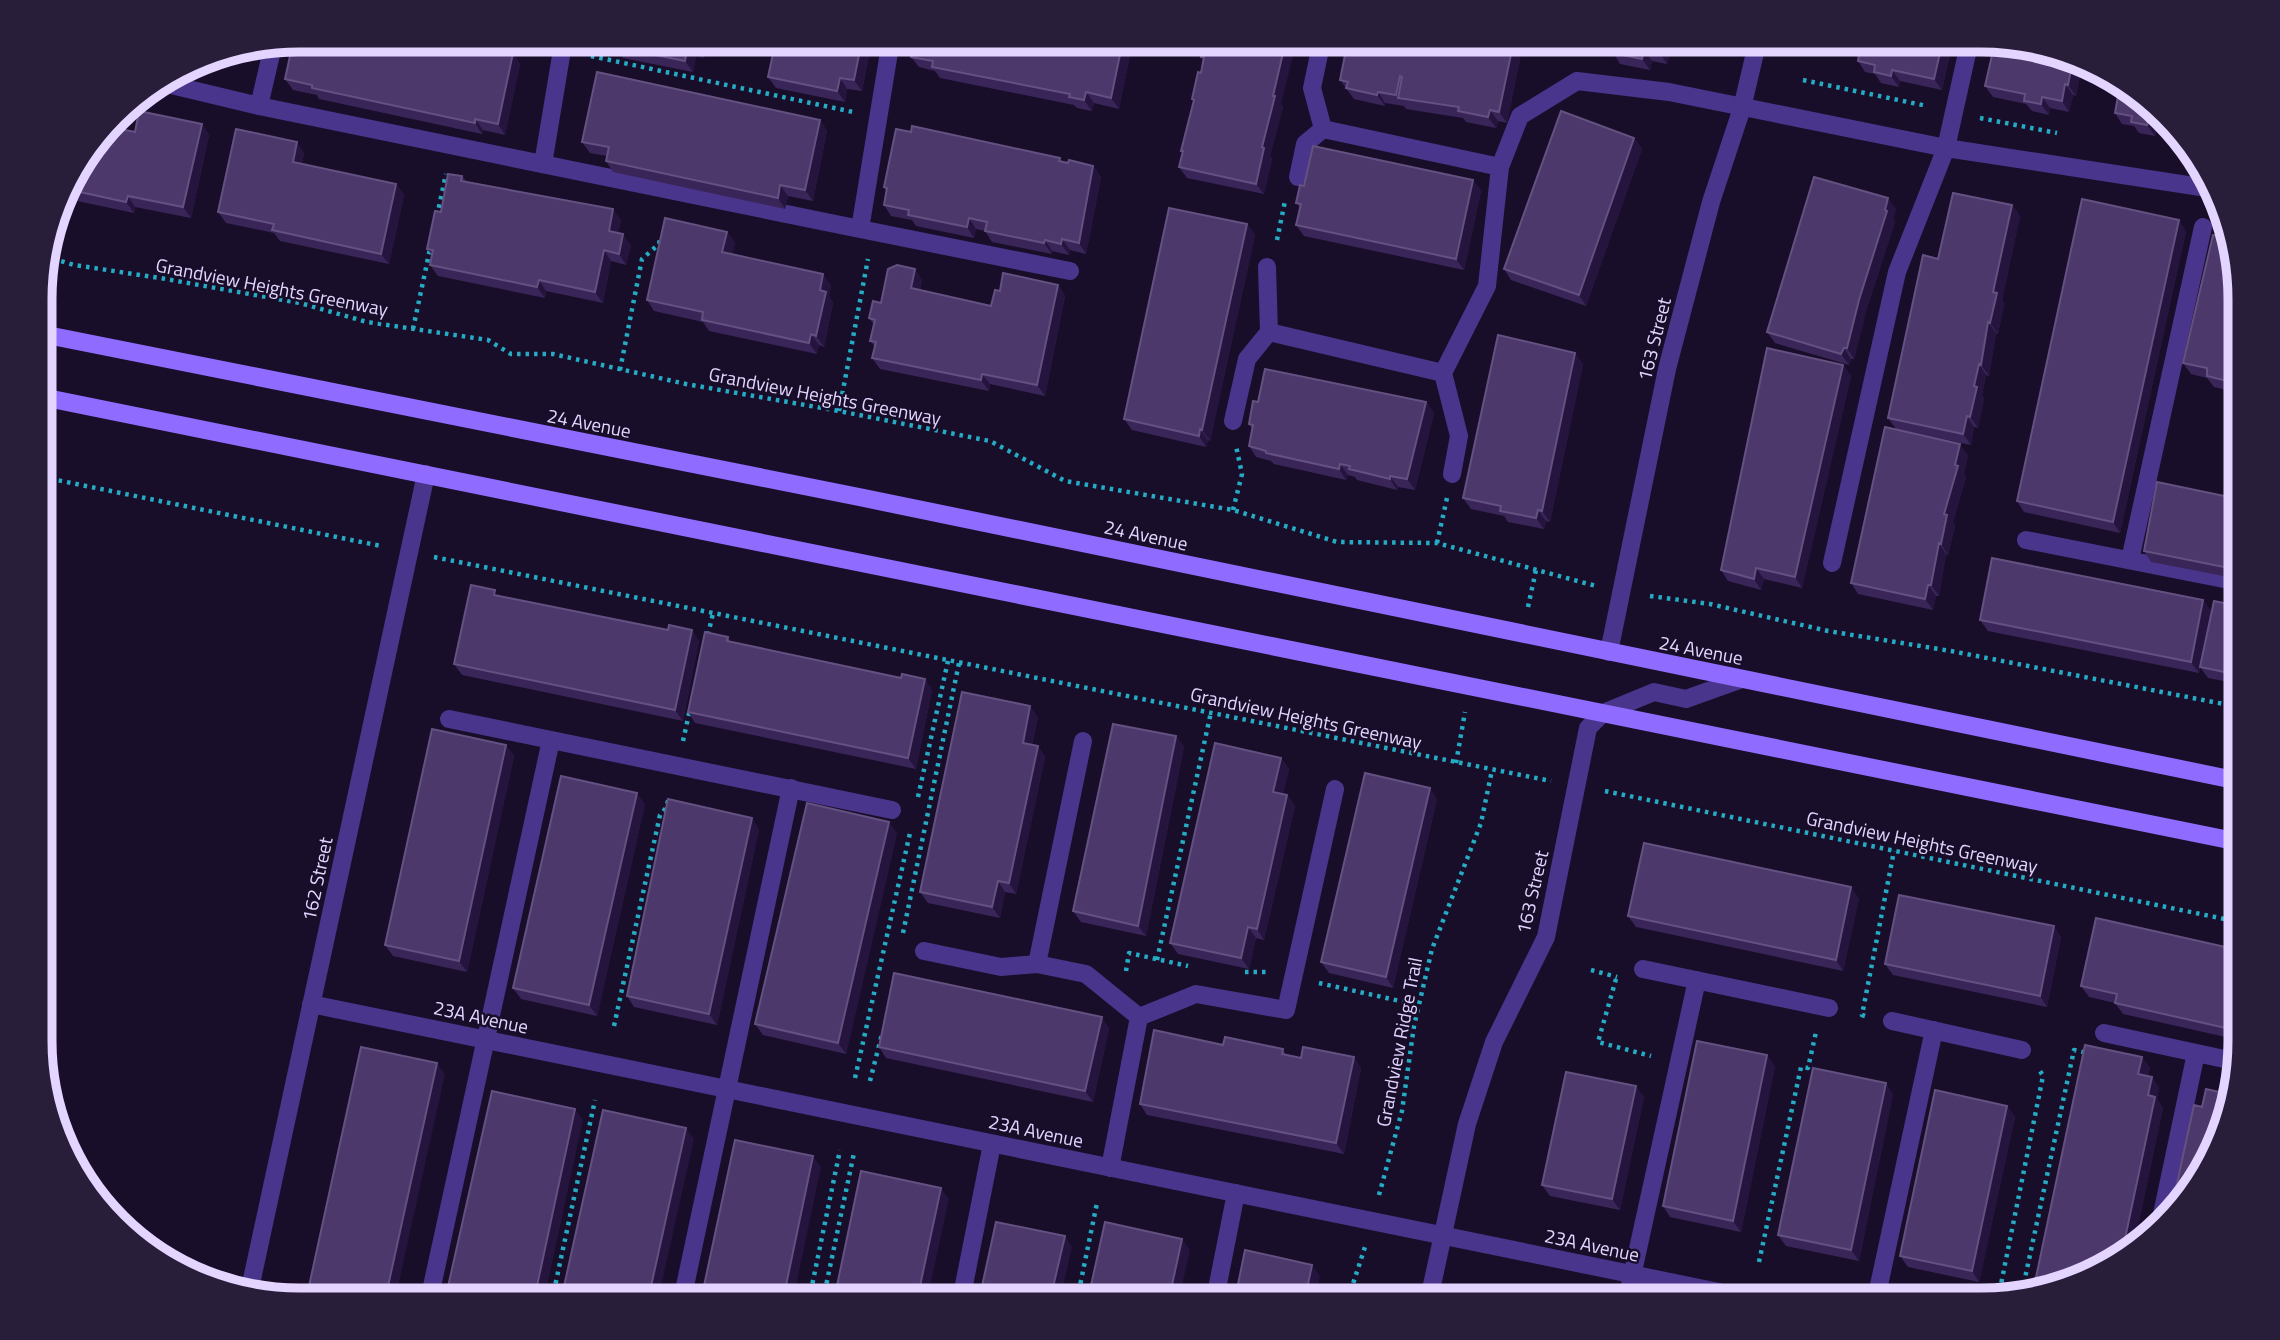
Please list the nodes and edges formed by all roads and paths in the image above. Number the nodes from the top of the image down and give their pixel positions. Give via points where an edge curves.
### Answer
1 (1319, 52) edge
2 (1755, 52) edge
3 (1967, 52) edge
4 (564, 53) edge
5 (599, 53) edge
6 (889, 53) edge
7 (271, 54) edge
8 (1803, 80) dead end
9 (176, 86) edge
10 (259, 106) junction
11 (1742, 108) junction
12 (1954, 113) junction
13 (878, 117) junction
14 (1323, 129) junction
15 (2063, 134) dead end
16 (452, 145) junction
17 (1946, 148) junction
18 (543, 163) junction
19 (1500, 166) junction
20 (1298, 177) joint
21 (2200, 187) edge
22 (670, 190) junction
23 (435, 224) edge
24 (2203, 227) dead end
25 (866, 230) junction
26 (432, 237) edge
27 (56, 259) edge
28 (1267, 267) joint
29 (1069, 271) dead end
30 (413, 329) junction
31 (1269, 332) junction
32 (52, 336) edge
33 (620, 370) junction
34 (1443, 373) junction
35 (52, 399) edge
36 (839, 411) junction
37 (1233, 421) joint
38 (426, 474) junction
39 (1452, 474) joint
40 (52, 479) edge
41 (1233, 510) junction
42 (2026, 540) dead end
43 (1437, 543) junction
44 (379, 545) dead end
45 (437, 557) dead end
46 (2130, 560) junction
47 (1832, 563) dead end
48 (1536, 570) junction
49 (2227, 580) edge
50 (1592, 585) dead end
51 (1658, 597) dead end
52 (1530, 599) dead end
53 (713, 613) junction
54 (707, 639) edge
55 (1609, 652) junction
56 (948, 661) junction
57 (959, 663) junction
58 (1742, 679) junction
59 (692, 702) edge
60 (2228, 705) edge
61 (1210, 712) junction
62 (1602, 713) junction
63 (1464, 717) dead end
64 (449, 719) dead end
65 (551, 740) junction
66 (1083, 741) dead end
67 (1456, 763) junction
68 (677, 765) junction
69 (1492, 770) junction
70 (2228, 779) edge
71 (1552, 781) dead end
72 (792, 788) junction
73 (1335, 789) dead end
74 (1599, 790) dead end
75 (916, 805) dead end
76 (892, 810) dead end
77 (910, 832) dead end
78 (2228, 840) edge
79 (1894, 850) junction
80 (2228, 920) edge
81 (902, 945) dead end
82 (924, 951) dead end
83 (1157, 960) dead end
84 (1037, 964) junction
85 (1643, 969) dead end
86 (1616, 978) dead end
87 (1697, 980) junction
88 (1313, 982) dead end
89 (311, 1004) junction
90 (1418, 1005) junction
91 (1825, 1007) joint
92 (1139, 1017) junction
93 (1892, 1021) joint
94 (614, 1026) dead end
95 (1934, 1030) junction
96 (883, 1031) edge
97 (2104, 1033) joint
98 (484, 1039) junction
99 (2022, 1050) joint
100 (2196, 1053) junction
101 (2227, 1060) edge
102 (1678, 1064) junction
103 (855, 1078) dead end
104 (870, 1081) dead end
105 (725, 1089) junction
106 (596, 1100) dead end
107 (992, 1144) junction
108 (840, 1150) dead end
109 (854, 1153) dead end
110 (1110, 1168) junction
111 (1236, 1193) junction
112 (1378, 1202) dead end
113 (1097, 1203) dead end
114 (2163, 1207) edge
115 (1443, 1236) junction
116 (1366, 1241) dead end
117 (1759, 1262) dead end
118 (1632, 1275) junction
119 (250, 1283) edge
120 (2024, 1284) edge
121 (1216, 1287) edge
122 (1352, 1287) edge
123 (1432, 1287) edge
124 (1629, 1287) edge
125 (1693, 1287) edge
126 (1879, 1287) edge
127 (2001, 1287) edge
128 (432, 1288) edge
129 (555, 1288) edge
130 (684, 1288) edge
131 (812, 1288) edge
132 (826, 1288) edge
133 (963, 1288) edge
134 (1080, 1288) edge

1 - 14 street via 1312,89
2 - 11 street, 163 Street
3 - 12 street
4 - 18 street
5 - 13 path
6 - 13 street
7 - 10 street
8 - 12 path
9 - 10 street
10 - 16 street
11 - 17 street
11 - 19 street via 1669,92 1577,81 1520,116
11 - 55 street, 163 Street via 1711,202 1667,369
12 - 15 path
12 - 17 street
13 - 25 street
14 - 19 street
14 - 20 street via 1305,144
16 - 18 street
16 - 23 path
17 - 21 street
17 - 47 street via 1897,272
18 - 22 street
19 - 34 street via 1487,286
20 - 28 path via 1289,185
22 - 25 street
22 - 33 path via 659,244 642,259
24 - 46 street
25 - 29 street
25 - 36 path
26 - 30 path
27 - 30 path, Grandview Heights Greenway via 300,303
28 - 31 street
30 - 33 path, Grandview Heights Greenway via 488,340 510,354 553,354
31 - 34 street
31 - 37 street via 1247,359
32 - 55 main road, 24 Avenue
33 - 36 path, Grandview Heights Greenway
34 - 39 street via 1459,436
35 - 38 main road
36 - 41 path, Grandview Heights Greenway via 990,441 1065,481
37 - 41 path via 1242,474
38 - 62 main road
38 - 89 street, 162 Street
39 - 43 path
40 - 44 path
41 - 43 path, Grandview Heights Greenway via 1337,542
42 - 46 street
43 - 48 path, Grandview Heights Greenway
45 - 53 path, Grandview Heights Greenway
46 - 49 street
48 - 50 path, Grandview Heights Greenway
48 - 52 path
51 - 60 path
53 - 54 path
53 - 56 path, Grandview Heights Greenway
55 - 58 main road, 24 Avenue
56 - 57 path, Grandview Heights Greenway
56 - 75 path
57 - 61 path, Grandview Heights Greenway
57 - 81 path
58 - 62 street via 1686,699 1654,692
58 - 70 main road, 24 Avenue
59 - 68 path
61 - 67 path, Grandview Heights Greenway
61 - 83 path
62 - 78 main road
62 - 115 street, 163 Street via 1588,728 1546,937 1493,1042 1467,1124
63 - 67 path
64 - 65 street
65 - 68 street
65 - 98 street
66 - 84 street
67 - 69 path, Grandview Heights Greenway
68 - 72 street
68 - 94 path via 660,815
69 - 71 path, Grandview Heights Greenway
69 - 90 path, Grandview Ridge Trail via 1482,823 1432,950
72 - 76 street
72 - 105 street
73 - 92 street via 1286,1010 1196,994
74 - 79 path, Grandview Heights Greenway
77 - 103 path
79 - 80 path, Grandview Heights Greenway
79 - 93 path via 1862,1015
82 - 84 street via 1000,967
84 - 92 street via 1086,974
85 - 87 street
86 - 102 path via 1598,1042
87 - 91 street
87 - 102 street
88 - 90 path
89 - 98 street, 23A Avenue
89 - 119 street, 162 Street
90 - 112 path, Grandview Ridge Trail via 1402,1111
91 - 117 path via 1808,1068 1801,1067
92 - 110 street
93 - 95 street
95 - 99 street
95 - 126 street
96 - 104 path
97 - 100 street
97 - 120 path via 2090,1043 2088,1053 2074,1050
98 - 105 street, 23A Avenue
98 - 128 street
99 - 127 path via 2043,1076
100 - 101 street
100 - 114 street
102 - 118 street
105 - 107 street, 23A Avenue
105 - 130 street
106 - 129 path
107 - 110 street, 23A Avenue
107 - 133 street
108 - 131 path
109 - 132 path
110 - 111 street, 23A Avenue
111 - 115 street, 23A Avenue
111 - 121 street
113 - 134 path
115 - 118 street, 23A Avenue
115 - 123 street, 163 Street
116 - 122 path
118 - 124 street
118 - 125 street, 23A Avenue

